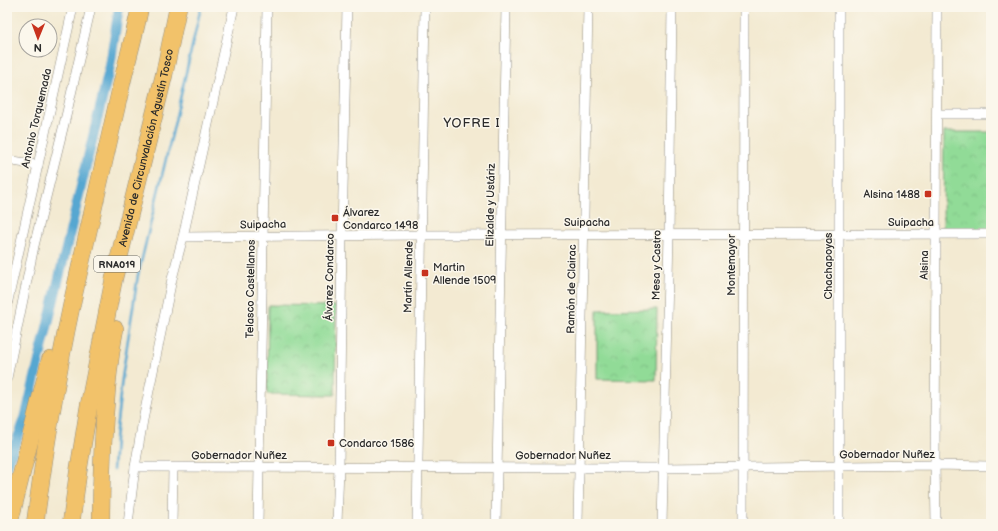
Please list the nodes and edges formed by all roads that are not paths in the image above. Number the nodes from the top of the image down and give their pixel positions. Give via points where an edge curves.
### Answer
1 (73, 7) edge
2 (91, 7) edge
3 (140, 7) edge
4 (178, 7) edge
5 (234, 7) edge
6 (267, 7) edge
7 (347, 7) edge
8 (425, 7) edge
9 (506, 7) edge
10 (588, 7) edge
11 (672, 7) edge
12 (744, 7) edge
13 (840, 7) edge
14 (937, 7) edge
15 (164, 75) junction
16 (122, 85) junction
17 (937, 114) junction
18 (991, 114) edge
19 (7, 160) edge
20 (38, 165) junction
21 (584, 234) junction
22 (840, 234) junction
23 (937, 234) junction
24 (991, 234) edge
25 (342, 235) junction
26 (421, 235) junction
27 (501, 235) junction
28 (668, 235) junction
29 (743, 235) junction
30 (183, 237) junction
31 (263, 237) junction
32 (8, 300) edge
33 (22, 301) junction
34 (7, 378) edge
35 (935, 465) junction
36 (743, 466) junction
37 (840, 466) junction
38 (991, 466) edge
39 (136, 467) junction
40 (259, 467) junction
41 (339, 467) junction
42 (417, 467) junction
43 (497, 467) junction
44 (580, 467) junction
45 (173, 468) junction
46 (663, 468) junction
47 (10, 524) edge
48 (35, 524) edge
49 (71, 524) edge
50 (101, 524) edge
51 (128, 524) edge
52 (172, 524) edge
53 (258, 524) edge
54 (337, 524) edge
55 (417, 524) edge
56 (496, 524) edge
57 (578, 524) edge
58 (662, 524) edge
59 (743, 524) edge
60 (840, 524) edge
61 (936, 524) edge

1 - 20 street, Antonio Torquemada
2 - 33 street
3 - 16 highway, RNA019
4 - 15 highway, Avenida de Circunvalación Agustín Tosco / RNA019
5 - 30 street
6 - 31 street, Telasco Castellanos
7 - 25 street, Álvarez Condarco
8 - 26 street, Martín Allende
9 - 27 street, Elizalde y Ustáriz
10 - 21 street, Ramón de Clairac
11 - 28 street, Mesa y Castro
12 - 29 street, Montemayor
13 - 22 street, Chachapoyas
14 - 17 street, Alsina
15 - 49 highway, Avenida de Circunvalación Agustín Tosco / RNA019 via 100,344
15 - 50 highway via 153,158 112,340 105,409
16 - 47 highway via 92,170 46,378
16 - 48 highway, RNA019 via 67,325 49,424
17 - 18 street
17 - 23 street, Alsina
19 - 20 street
20 - 32 street, Antonio Torquemada
21 - 27 street, Suipacha
21 - 28 street, Suipacha
21 - 44 street, Ramón de Clairac
22 - 23 street, Suipacha
22 - 29 street, Suipacha
22 - 37 street, Chachapoyas
23 - 24 street, Suipacha
23 - 35 street, Alsina
25 - 26 street, Suipacha
25 - 31 street, Suipacha
25 - 41 street, Álvarez Condarco
26 - 27 street, Suipacha
26 - 42 street, Martín Allende
27 - 43 street, Elizalde y Ustáriz
28 - 29 street, Suipacha
28 - 46 street, Mesa y Castro
29 - 36 street, Montemayor
30 - 31 street, Suipacha
30 - 39 street via 167,302
31 - 40 street, Telasco Castellanos
32 - 33 street
33 - 34 street
35 - 37 street, Gobernador Nuñez
35 - 38 street, Gobernador Nuñez
35 - 61 street, Alsina
36 - 37 street, Gobernador Nuñez
36 - 46 street, Gobernador Nuñez
36 - 59 street, Montemayor
37 - 60 street, Chachapoyas
39 - 45 street, Gobernador Nuñez
39 - 51 street
40 - 41 street, Gobernador Nuñez
40 - 45 street, Gobernador Nuñez
40 - 53 street, Telasco Castellanos
41 - 42 street, Gobernador Nuñez
41 - 54 street, Álvarez Condarco
42 - 43 street, Gobernador Nuñez
42 - 55 street, Martín Allende
43 - 44 street, Gobernador Nuñez
43 - 56 street, Elizalde y Ustáriz
44 - 46 street, Gobernador Nuñez
44 - 57 street, Ramón de Clairac
45 - 52 street
46 - 58 street, Mesa y Castro

